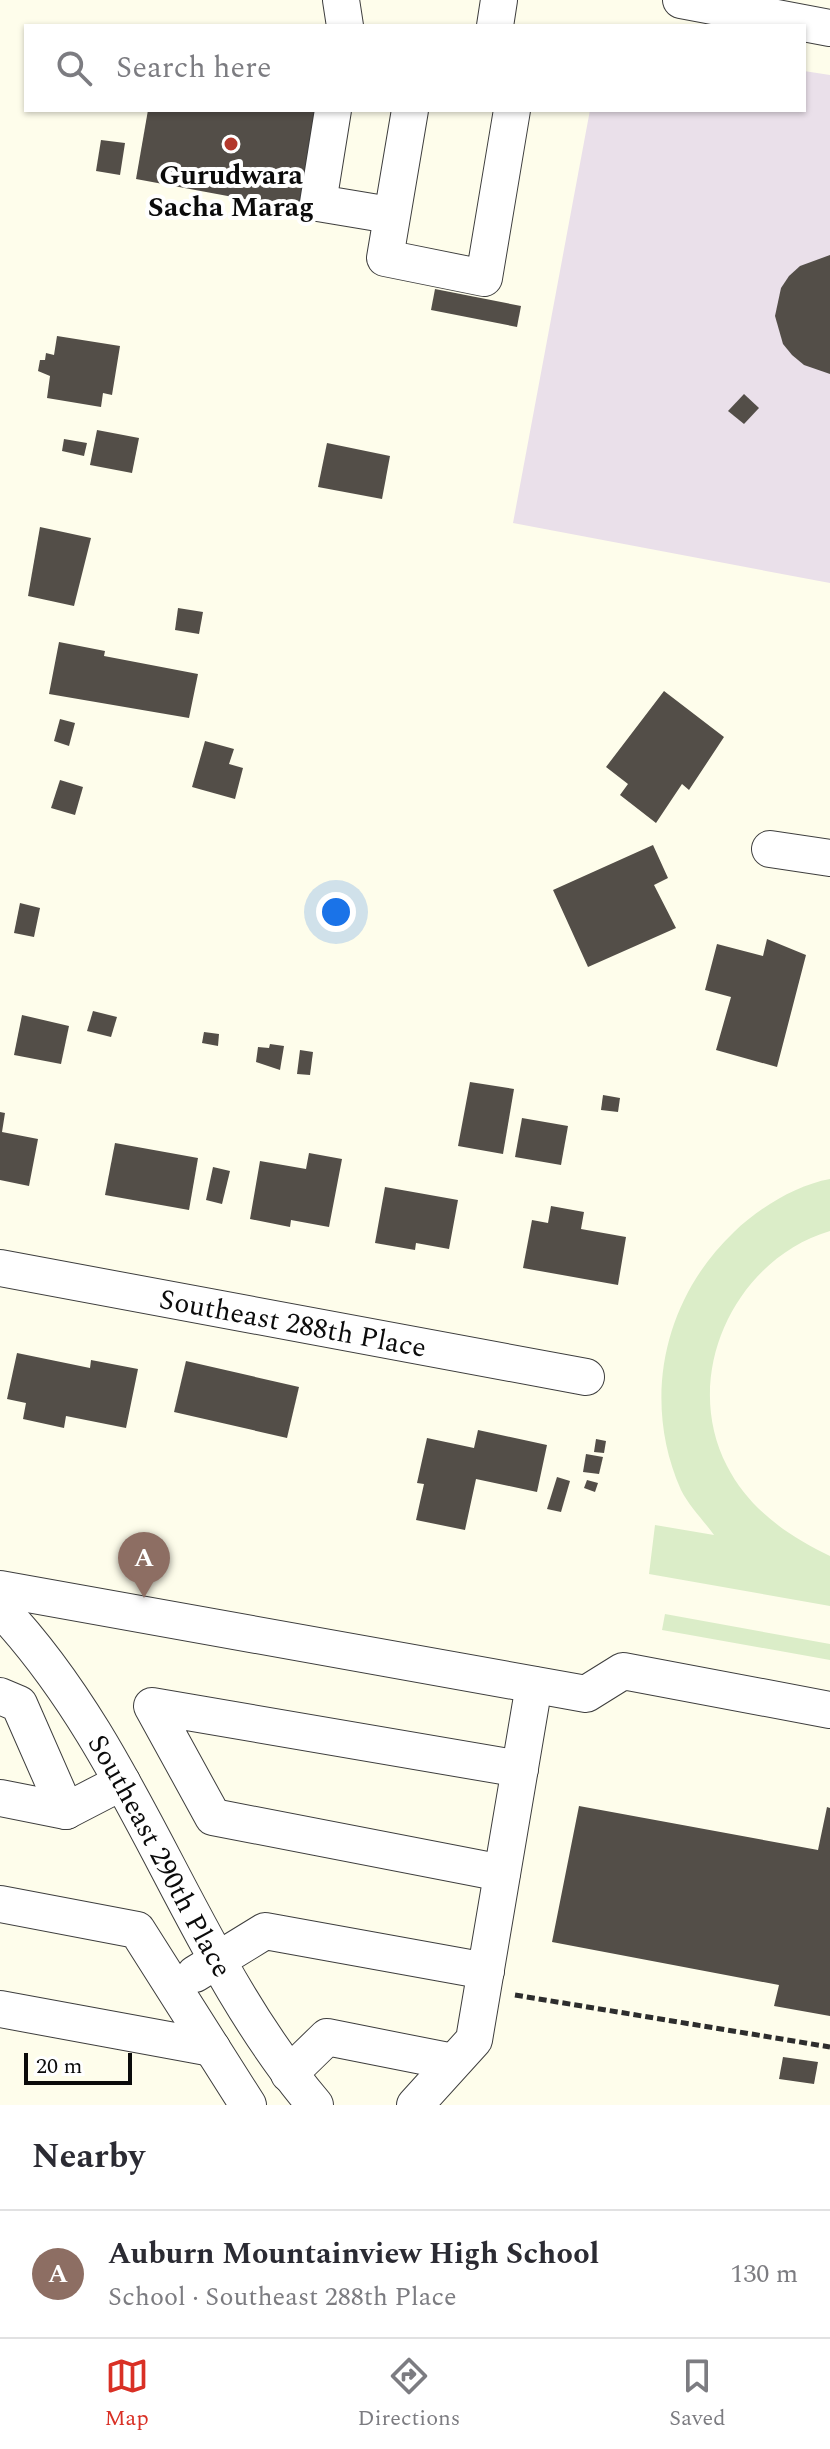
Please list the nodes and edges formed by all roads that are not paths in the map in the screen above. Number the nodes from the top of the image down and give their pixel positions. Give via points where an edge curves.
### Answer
1 (341, 0) edge
2 (499, 0) edge
3 (681, 0) edge
4 (345, 24) edge
5 (495, 24) edge
6 (830, 28) edge
7 (333, 112) edge
8 (410, 112) edge
9 (512, 112) edge
10 (390, 215) junction
11 (770, 849) dead end
12 (830, 858) edge
13 (0, 1268) edge
14 (586, 1377) dead end
15 (0, 1589) edge
16 (0, 1608) edge
17 (534, 1685) junction
18 (0, 1696) edge
19 (830, 1710) edge
20 (520, 1769) junction
21 (122, 1782) junction
22 (0, 1798) edge
23 (66, 1811) junction
24 (502, 1873) junction
25 (0, 1904) edge
26 (216, 1961) junction
27 (484, 1980) junction
28 (172, 1987) junction
29 (0, 2009) edge
30 (212, 2048) junction
31 (453, 2062) junction
32 (289, 2074) junction
33 (248, 2105) edge
34 (315, 2105) edge
35 (415, 2105) edge

1 - 4 street
2 - 5 street
3 - 6 street
7 - 10 street via 318,203
8 - 10 street
9 - 10 street via 484,278 385,258
11 - 12 street
13 - 14 street, Southeast 288th Place
15 - 17 street
16 - 21 street, Southeast 290th Place via 42,1655 94,1729
17 - 19 street via 586,1694 623,1671
17 - 20 street
18 - 23 street via 19,1704
20 - 24 street
20 - 24 street via 152,1706 213,1817
21 - 23 street
21 - 26 street, Southeast 290th Place
22 - 23 street
24 - 27 street
25 - 28 street via 137,1930
26 - 27 street via 265,1931
26 - 28 street
26 - 32 street, Southeast 290th Place
27 - 31 street via 474,2040
28 - 30 street
29 - 30 street
30 - 33 street
31 - 32 street via 327,2037
31 - 35 street
32 - 34 street, Southeast 290th Place

